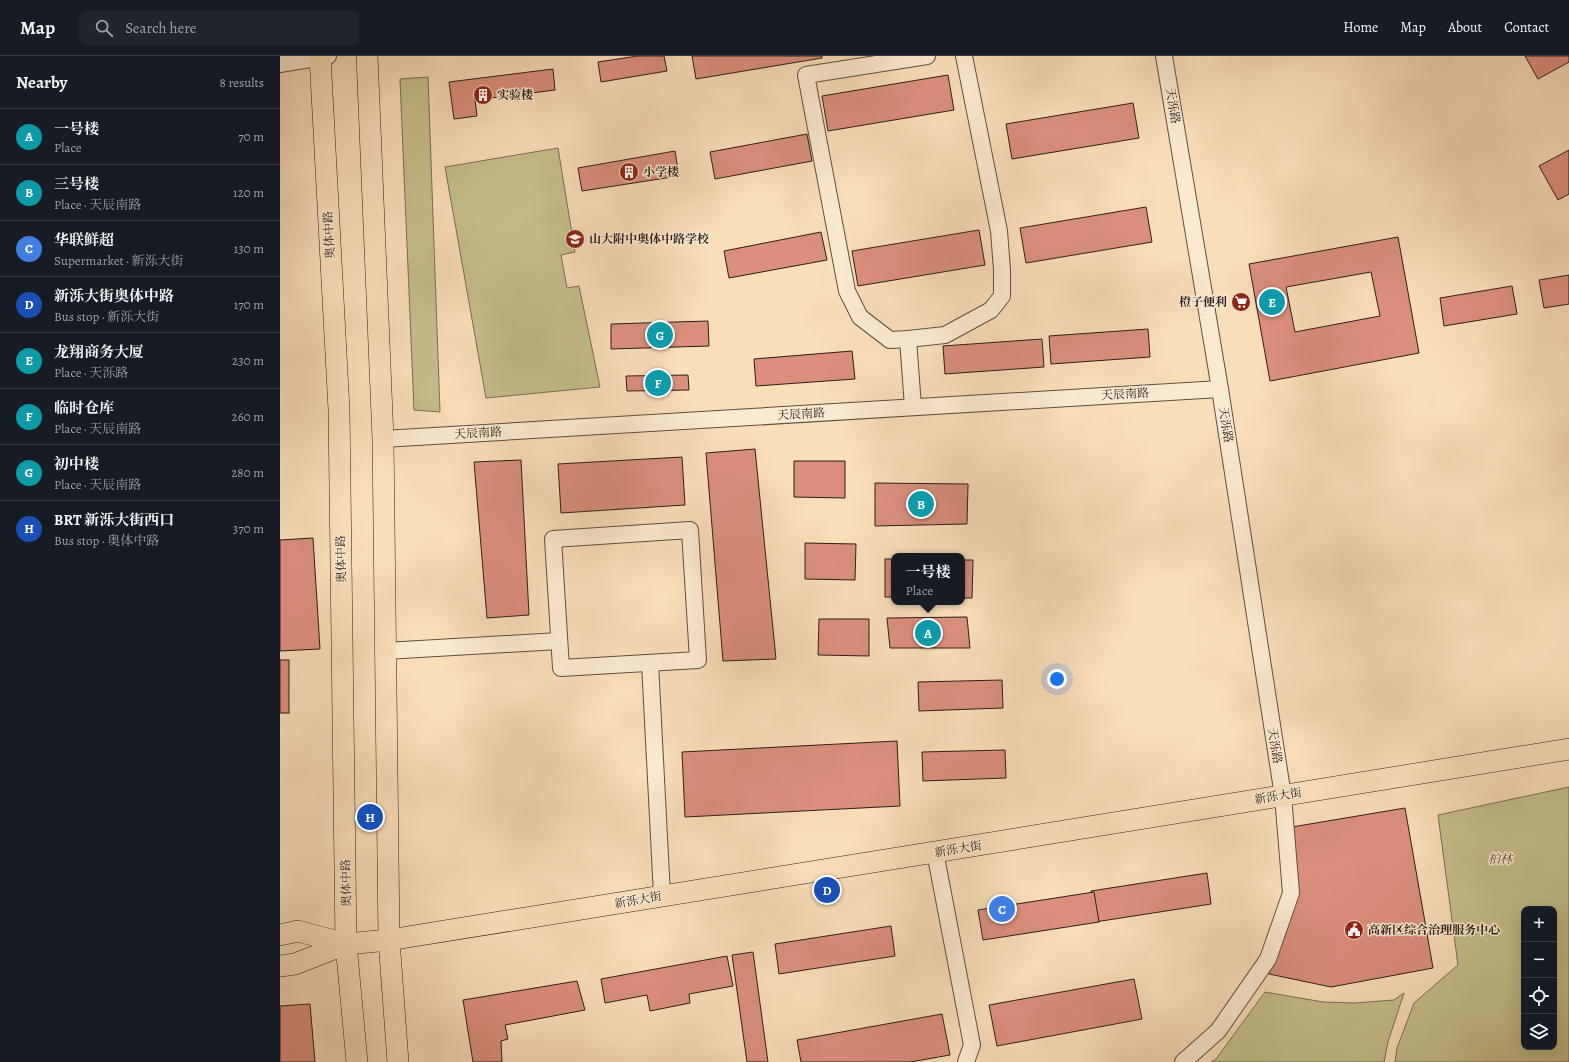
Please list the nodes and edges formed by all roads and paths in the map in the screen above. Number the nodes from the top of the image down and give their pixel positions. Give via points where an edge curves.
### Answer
1 (322, 56) edge
2 (367, 56) edge
3 (927, 56) edge
4 (964, 56) edge
5 (1164, 56) edge
6 (836, 63) edge
7 (280, 64) edge
8 (908, 339) junction
9 (1220, 388) junction
10 (913, 407) junction
11 (383, 439) junction
12 (559, 641) junction
13 (385, 651) junction
14 (650, 663) junction
15 (1569, 749) edge
16 (1283, 796) junction
17 (935, 852) junction
18 (662, 895) junction
19 (280, 935) edge
20 (389, 940) junction
21 (346, 944) junction
22 (280, 966) edge
23 (357, 1062) edge
24 (398, 1062) edge
25 (966, 1062) edge
26 (1183, 1062) edge

1 - 7 street
1 - 21 main road, 奥体中路 via 338,410
2 - 11 main road
3 - 6 street
4 - 8 street via 999,231 1002,296 991,310 945,335
5 - 9 street, 天泺路
6 - 8 street via 806,75 847,291 860,317 890,340
8 - 10 street
9 - 10 street, 天辰南路
9 - 16 street, 天泺路
10 - 11 street, 天辰南路
11 - 13 main road
12 - 13 street
12 - 14 street via 561,668
12 - 14 street via 553,539 690,530 698,660
13 - 20 main road
14 - 18 street
15 - 16 main road, 新泺大街
16 - 17 main road, 新泺大街
16 - 26 street, 天泺路 via 1291,893 1268,959 1218,1031
17 - 18 main road, 新泺大街
17 - 25 street via 972,1045
18 - 20 main road, 新泺大街
19 - 21 main road, 新泺大街 via 298,931
20 - 21 main road, 新泺大街
20 - 24 main road
21 - 22 main road, 新泺大街 via 295,964
21 - 23 main road, 奥体中路

